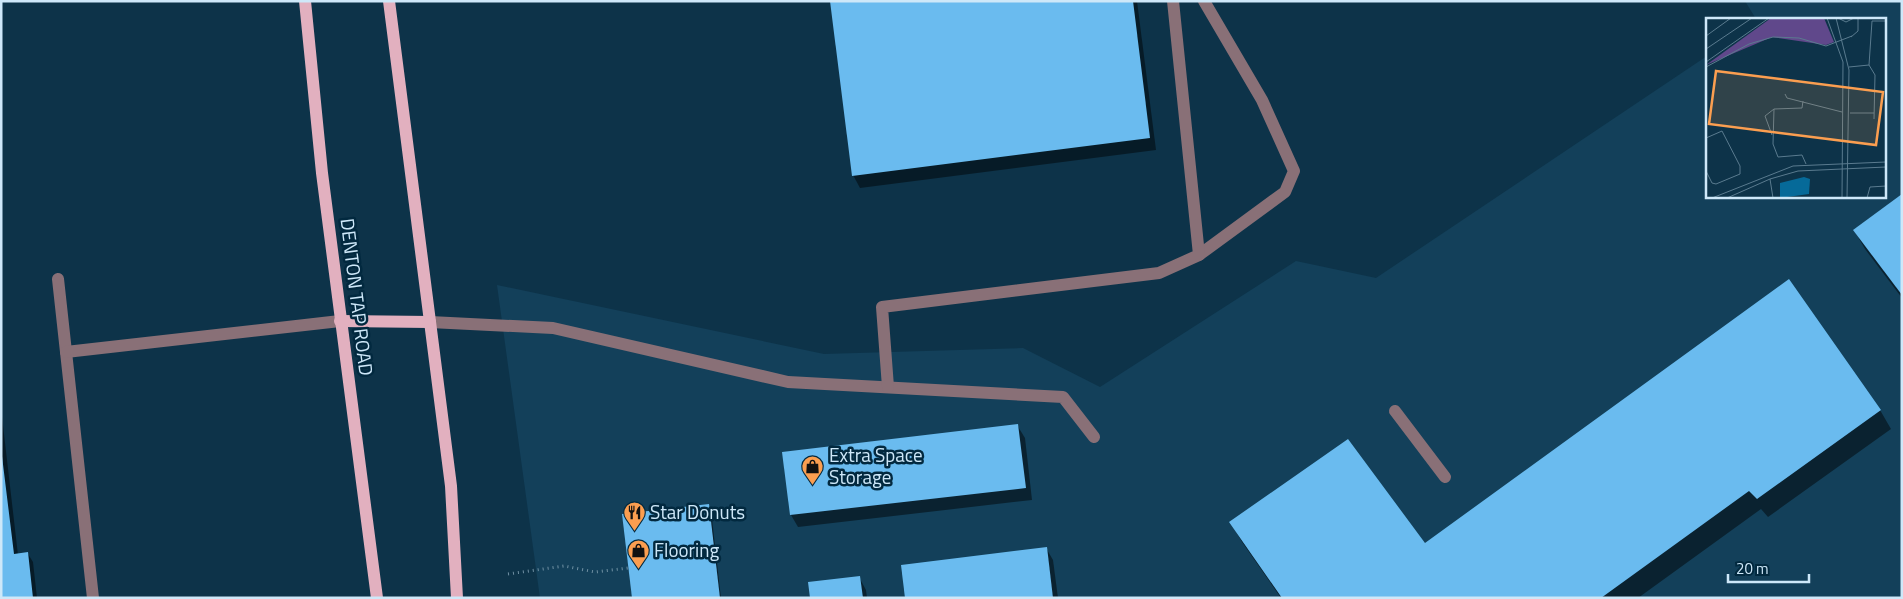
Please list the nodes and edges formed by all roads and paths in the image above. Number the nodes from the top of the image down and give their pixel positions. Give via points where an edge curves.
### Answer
1 (305, 1) edge
2 (389, 1) edge
3 (1173, 1) edge
4 (1204, 1) edge
5 (1199, 255) junction
6 (58, 279) dead end
7 (340, 321) junction
8 (430, 322) junction
9 (66, 352) junction
10 (888, 387) junction
11 (1394, 411) dead end
12 (1094, 437) dead end
13 (1445, 477) dead end
14 (628, 568) dead end
15 (508, 574) dead end
16 (93, 598) edge
17 (377, 598) edge
18 (456, 598) edge

1 - 7 main road, DENTON TAP ROAD
2 - 8 main road
3 - 5 lane
4 - 5 lane via 1262,100 1294,171 1285,192
5 - 10 lane via 1159,272 882,307
6 - 9 lane
7 - 8 main road
7 - 9 lane
7 - 17 main road, DENTON TAP ROAD
8 - 10 lane via 553,328 788,382
8 - 18 main road via 451,486
9 - 16 lane
10 - 12 lane via 1063,397
11 - 13 lane
14 - 15 path via 595,572 564,566

